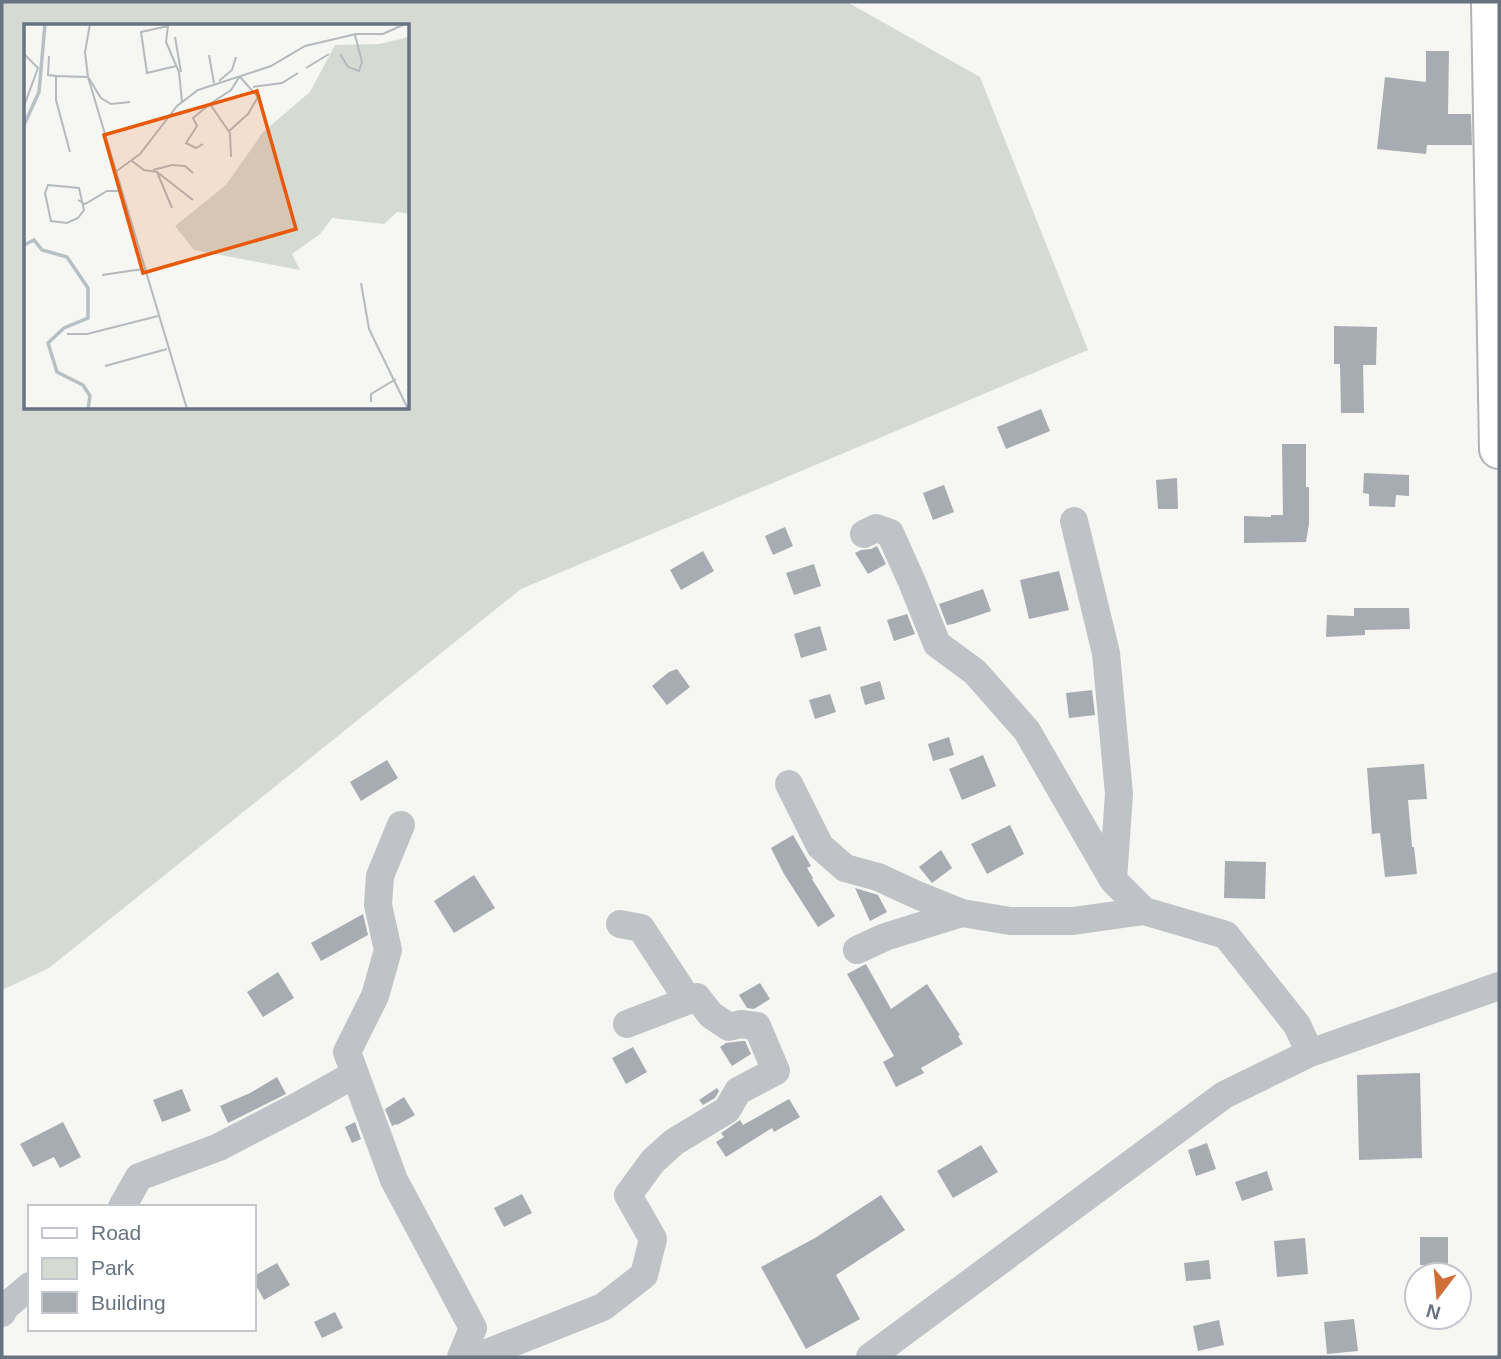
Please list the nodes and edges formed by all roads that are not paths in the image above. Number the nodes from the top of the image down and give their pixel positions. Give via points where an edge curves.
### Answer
1 (1494, 26) edge
2 (1499, 449) edge
3 (1074, 521) dead end
4 (864, 534) dead end
5 (789, 784) dead end
6 (401, 825) dead end
7 (1113, 880) junction
8 (1144, 911) junction
9 (962, 913) junction
10 (620, 924) dead end
11 (857, 950) dead end
12 (1499, 986) edge
13 (688, 1000) junction
14 (627, 1024) dead end
15 (1310, 1053) junction
16 (355, 1074) junction
17 (123, 1205) edge
18 (28, 1288) edge
19 (2, 1313) edge
20 (461, 1357) edge
21 (477, 1357) edge
22 (870, 1357) edge

1 - 2 main road
3 - 7 street via 1106,653 1119,794
4 - 7 street via 876,528 890,533 937,644 975,671 1027,731
5 - 9 street via 820,846 845,868
6 - 16 street via 380,876 378,905 388,950 375,996 347,1052
7 - 8 street
8 - 9 street via 1073,921 1010,921
8 - 15 street via 1226,935 1297,1025
9 - 11 street
10 - 13 street via 640,928
12 - 15 street
13 - 14 street
13 - 21 street via 697,997 711,1015 729,1027 757,1026 776,1071 738,1091 727,1110 674,1142 628,1195 653,1239 644,1275 603,1307
15 - 22 street via 1224,1095
16 - 17 street via 219,1147 139,1177
16 - 20 street via 394,1180 472,1328
18 - 19 street

